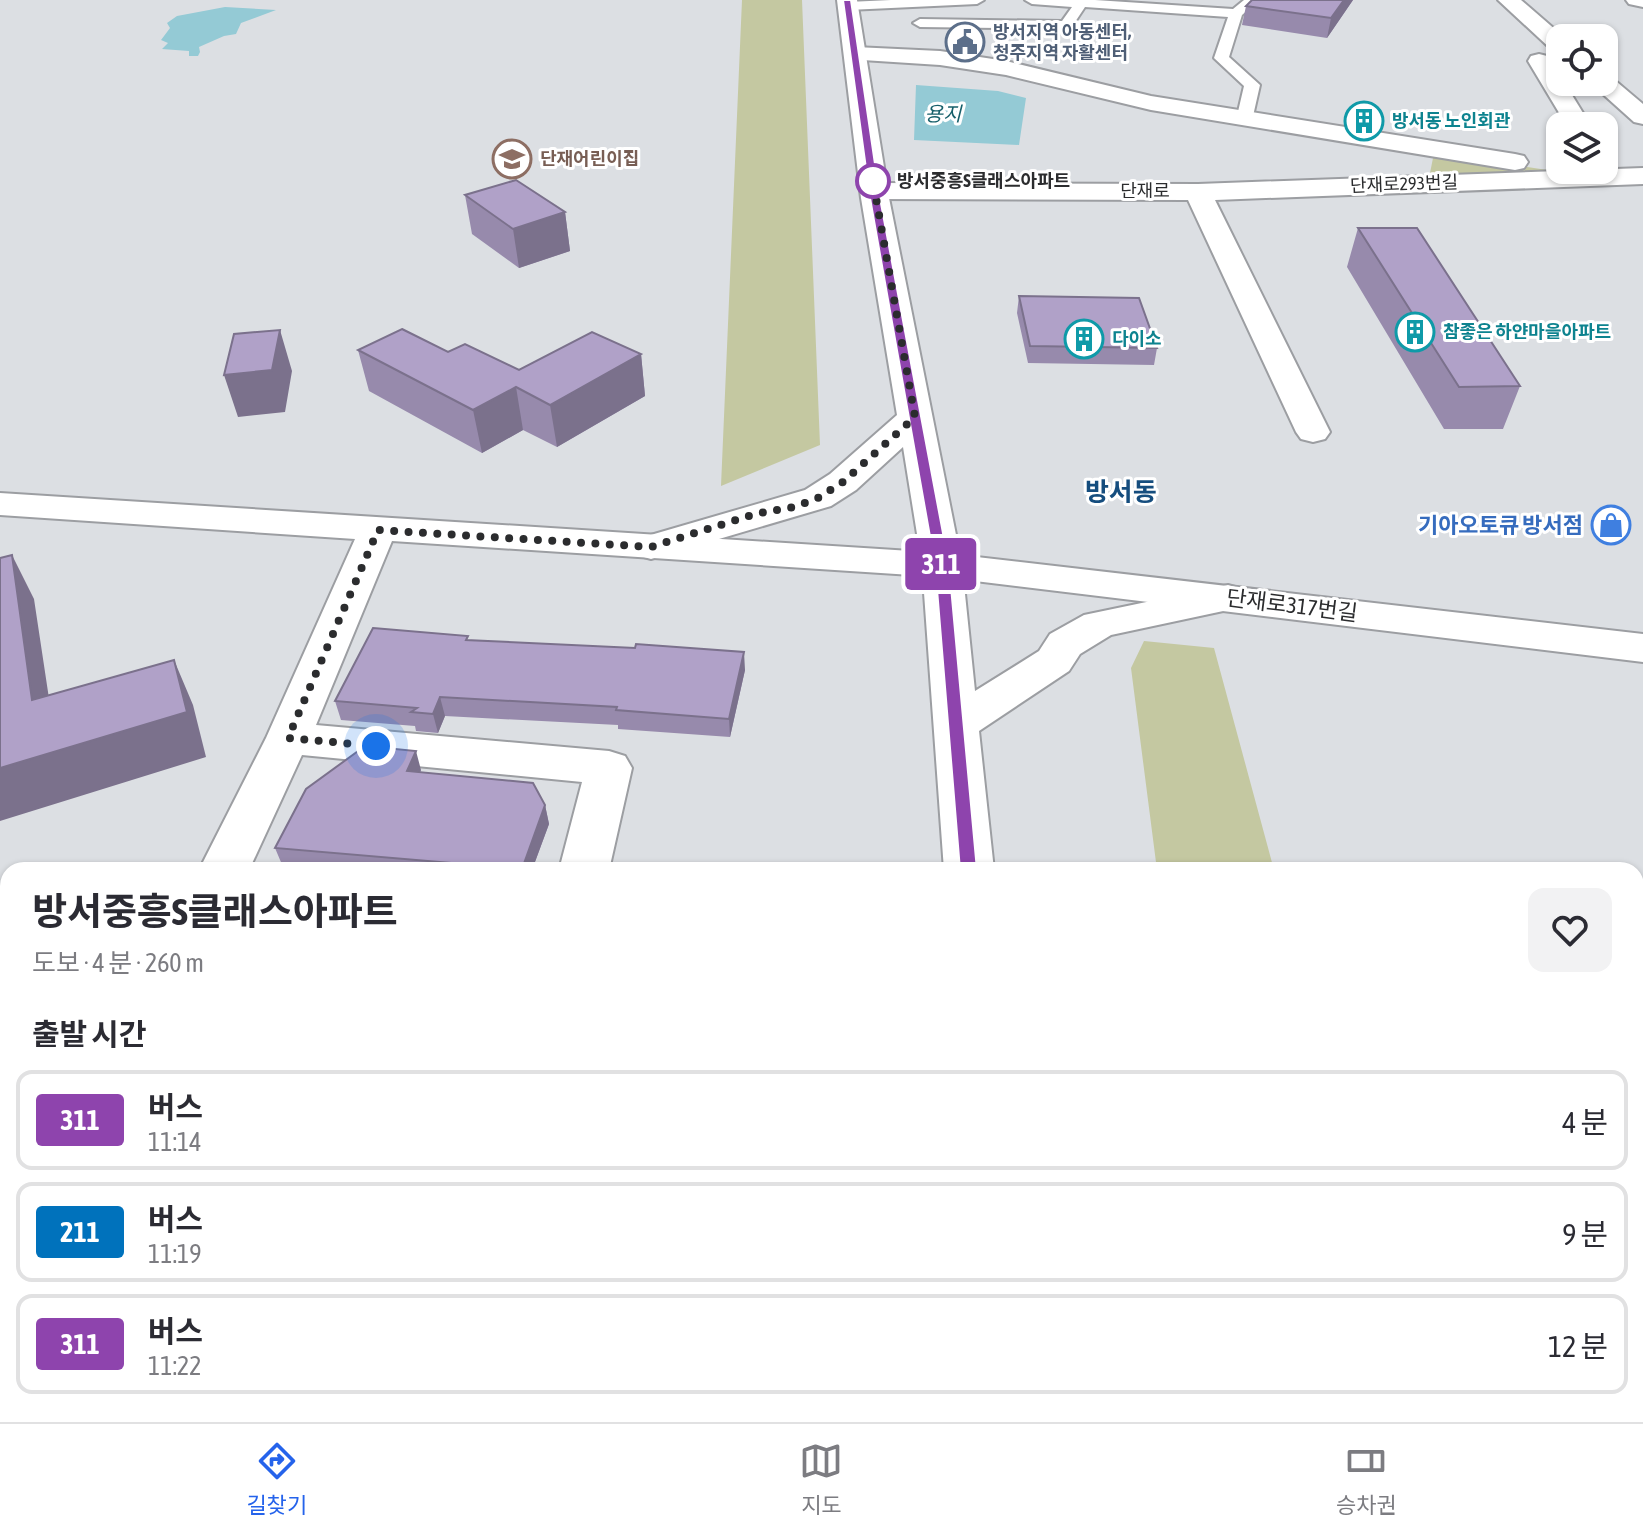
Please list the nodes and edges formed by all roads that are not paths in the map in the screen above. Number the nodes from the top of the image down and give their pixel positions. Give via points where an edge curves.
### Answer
1 (977, 0) edge
2 (1032, 0) edge
3 (1252, 0) edge
4 (1508, 0) edge
5 (1636, 0) edge
6 (1643, 1) edge
7 (848, 3) edge
8 (1089, 3) edge
9 (1148, 4) edge
10 (1236, 13) junction
11 (920, 23) dead end
12 (1546, 33) edge
13 (855, 54) junction
14 (1539, 61) dead end
15 (1618, 95) edge
16 (1570, 112) edge
17 (1245, 116) junction
18 (1643, 117) edge
19 (1546, 167) edge
20 (1618, 174) edge
21 (1546, 176) edge
22 (1643, 176) edge
23 (874, 191) junction
24 (1198, 192) junction
25 (915, 417) junction
26 (1313, 432) dead end
27 (0, 504) edge
28 (378, 530) junction
29 (651, 547) junction
30 (942, 565) junction
31 (1228, 598) junction
32 (1643, 648) edge
33 (955, 725) junction
34 (288, 738) junction
35 (228, 862) edge
36 (586, 862) edge
37 (968, 862) edge

1 - 7 lane
2 - 8 lane
3 - 10 lane
4 - 12 street
5 - 6 street
7 - 13 street
8 - 9 lane
8 - 11 lane via 1066,25
9 - 10 lane
10 - 17 lane via 1221,58 1252,85
13 - 17 street, 단재로293번길 via 1006,68 1151,103
13 - 23 street
14 - 16 street
15 - 18 street
17 - 19 street, 단재로293번길
20 - 22 street, 단재로293번길
21 - 24 street, 단재로293번길
23 - 24 street, 단재로
23 - 25 street
24 - 26 street, 단재로
25 - 29 street via 818,498
25 - 30 street
27 - 28 street, 단재로317번길
28 - 29 street, 단재로317번길
28 - 34 street
29 - 30 street, 단재로317번길
30 - 31 street, 단재로317번길
30 - 33 street
31 - 32 street, 단재로317번길
31 - 33 street via 1092,627 1065,644 1054,661
33 - 37 street
34 - 35 street
34 - 36 street via 609,768

